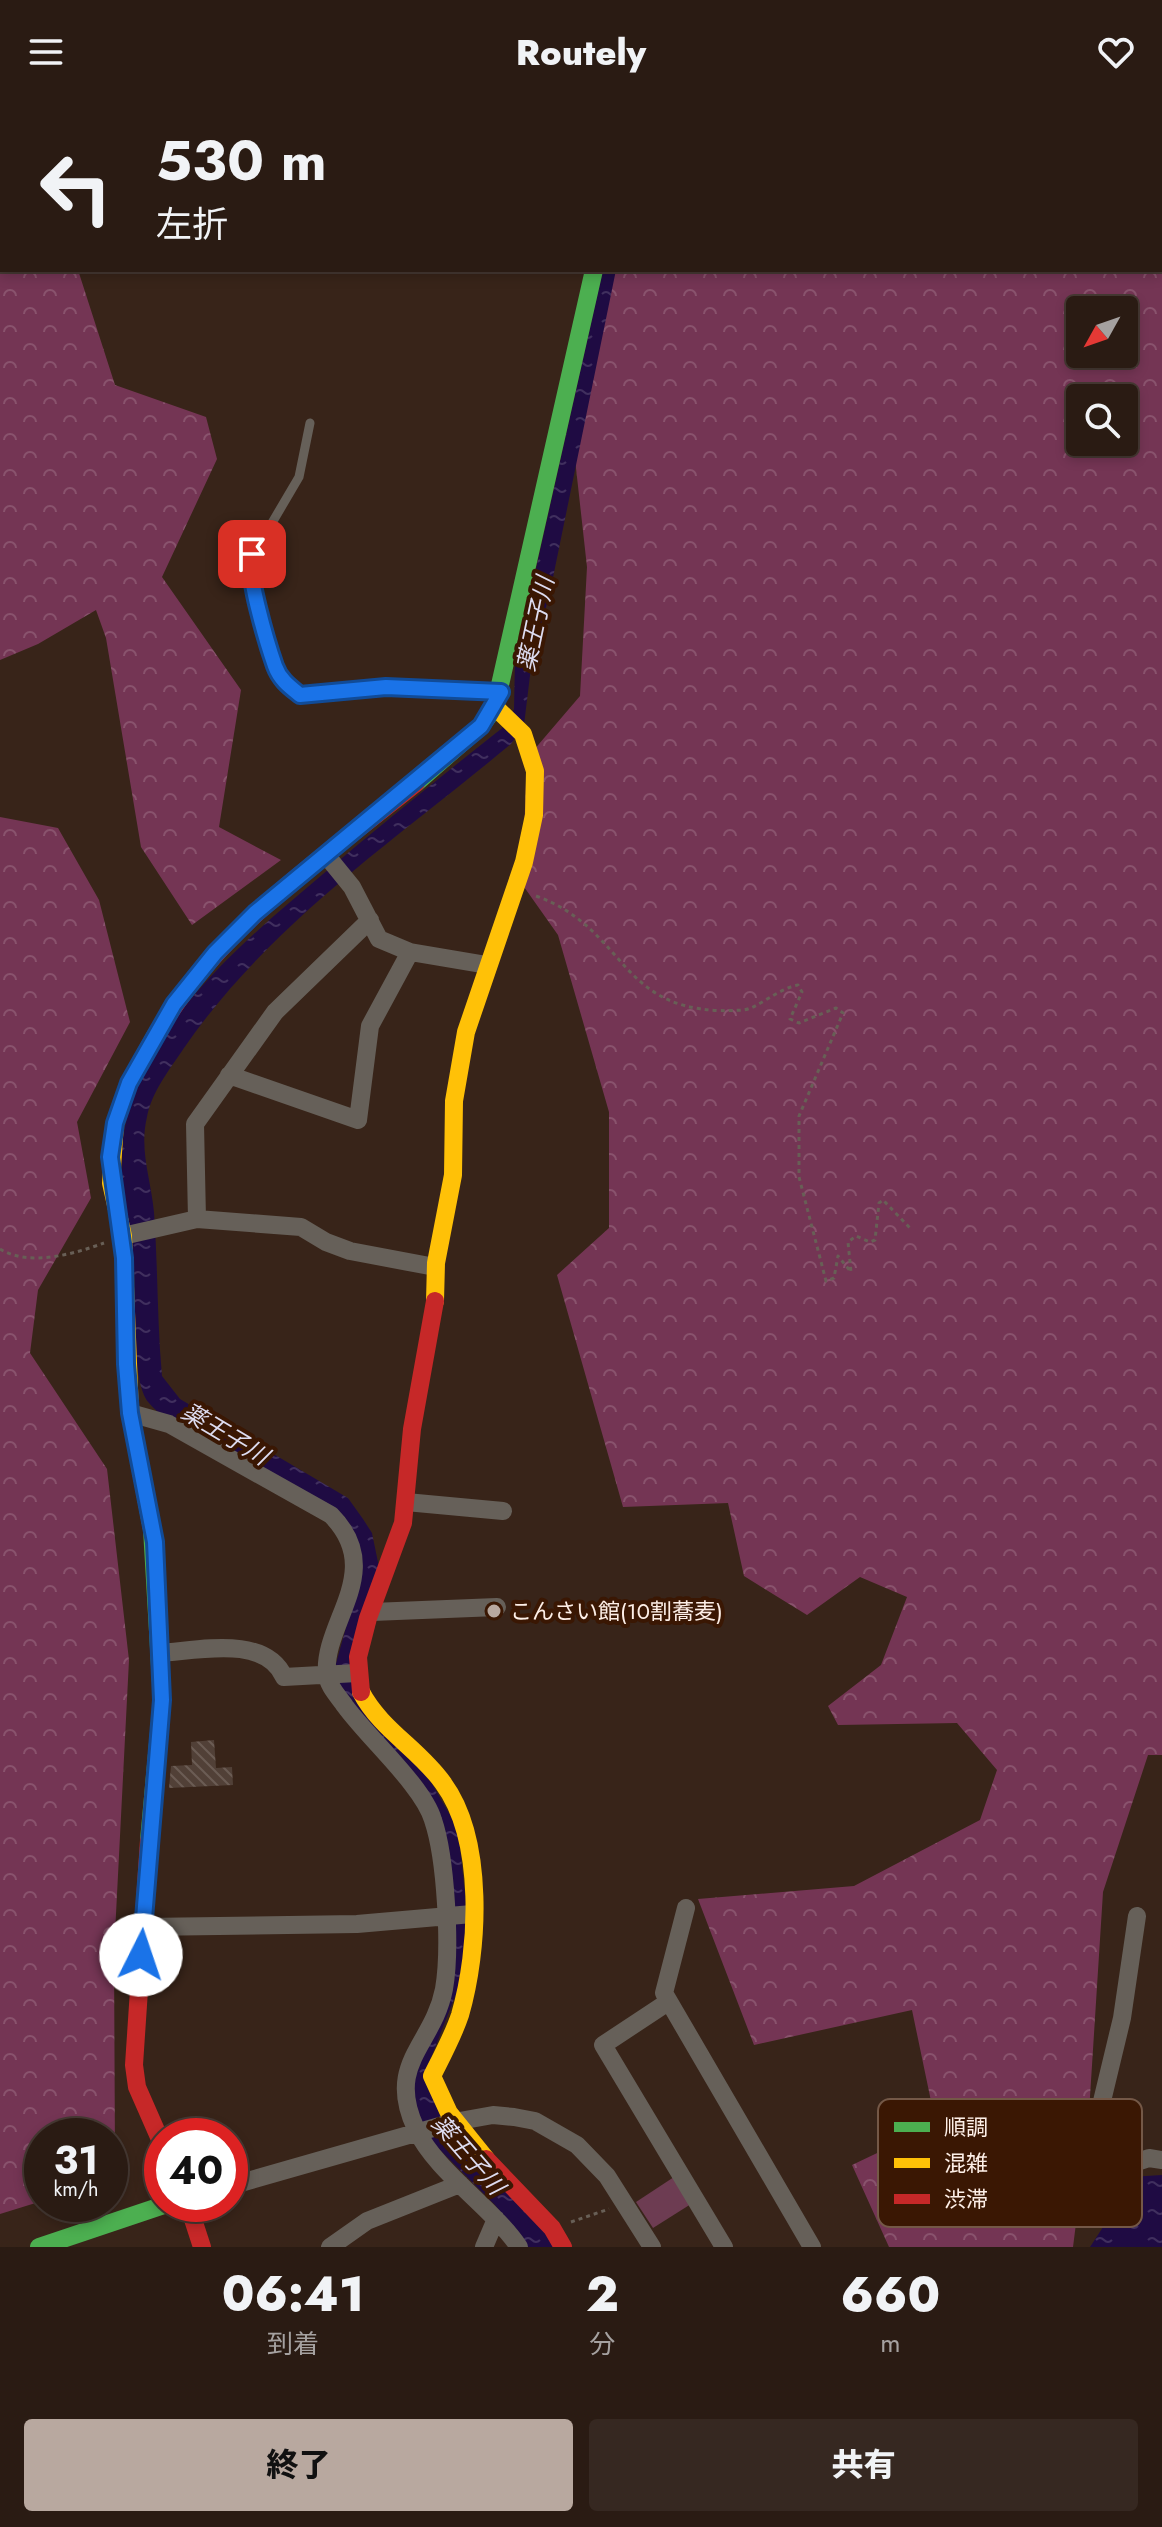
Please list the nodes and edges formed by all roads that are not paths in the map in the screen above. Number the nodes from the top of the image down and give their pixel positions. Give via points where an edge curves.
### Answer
1 (594, 272) edge
2 (310, 423) dead end
3 (502, 705) junction
4 (326, 855) junction
5 (370, 920) junction
6 (410, 952) junction
7 (487, 965) junction
8 (229, 1075) junction
9 (197, 1219) junction
10 (126, 1234) junction
11 (435, 1267) junction
12 (130, 1413) junction
13 (406, 1502) junction
14 (503, 1511) dead end
15 (354, 1574) junction
16 (385, 1577) junction
17 (497, 1607) dead end
18 (372, 1612) junction
19 (160, 1653) junction
20 (357, 1673) junction
21 (327, 1675) junction
22 (386, 1725) junction
23 (369, 1739) junction
24 (466, 1838) junction
25 (440, 1843) junction
26 (686, 1908) dead end
27 (472, 1914) junction
28 (444, 1916) junction
29 (1137, 1916) dead end
30 (144, 1927) junction
31 (668, 2002) junction
32 (1103, 2099) edge
33 (151, 2118) edge
34 (454, 2122) junction
35 (417, 2132) junction
36 (1142, 2160) edge
37 (1162, 2160) edge
38 (248, 2181) edge
39 (460, 2184) junction
40 (144, 2212) edge
41 (496, 2219) junction
42 (194, 2222) edge
43 (39, 2247) edge
44 (202, 2247) edge
45 (330, 2247) edge
46 (484, 2247) edge
47 (519, 2247) edge
48 (563, 2247) edge
49 (652, 2247) edge
50 (724, 2247) edge
51 (812, 2247) edge

1 - 3 street
2 - 3 lane via 299,477 249,562 275,667 285,683 300,695 386,687
3 - 4 street via 440,764
3 - 7 street via 524,739 535,796 532,836 517,889
4 - 5 street
4 - 10 street via 215,953 174,1004 129,1083 110,1157 111,1183
5 - 6 street via 379,939
5 - 8 street via 275,1012
6 - 7 street
6 - 8 street via 370,1026 358,1120
7 - 11 street via 466,1033 453,1108 452,1181
8 - 9 street via 195,1124
9 - 10 street
9 - 11 street via 301,1227 350,1251
10 - 12 street via 122,1313
11 - 13 street via 434,1311 412,1431
12 - 15 street via 169,1424 331,1515 347,1539
12 - 19 street via 155,1542
13 - 14 street
13 - 16 street
15 - 16 street
15 - 21 street via 329,1651
16 - 18 street
17 - 18 street
18 - 20 street
19 - 21 street via 237,1648 280,1667 284,1677
19 - 30 street via 162,1700
20 - 21 street
20 - 22 street via 359,1687
21 - 23 street
22 - 23 street
22 - 24 street via 443,1782
23 - 25 street via 424,1798
24 - 25 street
24 - 27 street
25 - 28 street
26 - 31 street via 664,1993
27 - 28 street
27 - 34 street via 469,1980 432,2076
28 - 30 street via 357,1924
28 - 35 street via 443,1990 407,2066 404,2088
29 - 32 street via 1122,2018
30 - 33 street via 134,2065
31 - 50 street via 603,2045
31 - 51 street
34 - 35 street
34 - 48 street via 552,2228
34 - 49 street via 493,2115 535,2121 555,2130 607,2176
35 - 38 street
35 - 39 street
36 - 37 street
39 - 41 street
39 - 45 street via 367,2221
40 - 43 street
41 - 46 street
41 - 47 street
42 - 44 street

